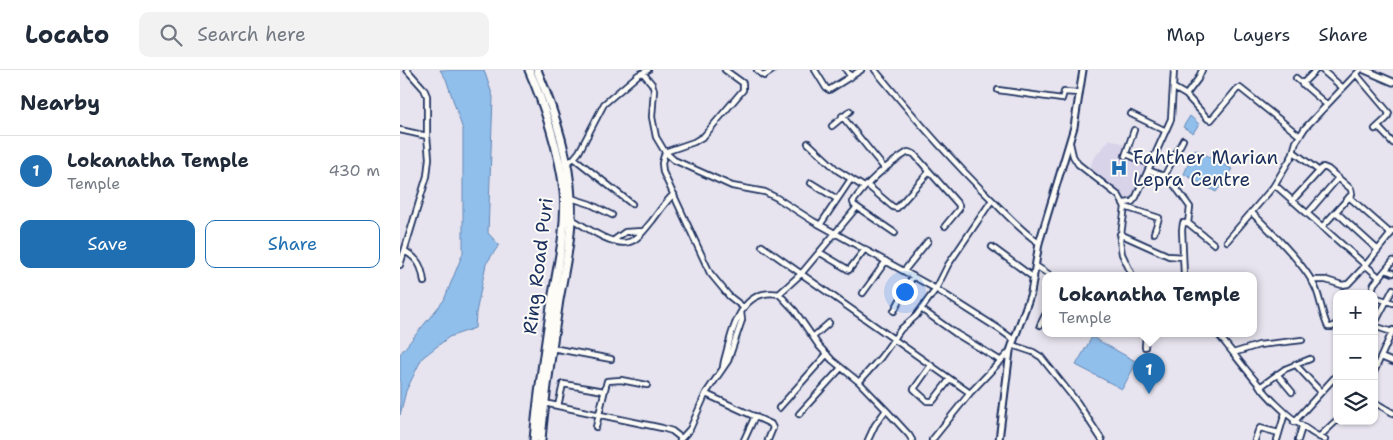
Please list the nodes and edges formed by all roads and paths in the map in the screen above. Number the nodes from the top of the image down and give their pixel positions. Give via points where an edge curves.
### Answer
1 (407, 70) edge
2 (529, 70) edge
3 (537, 70) edge
4 (725, 70) edge
5 (757, 70) edge
6 (774, 70) edge
7 (815, 70) edge
8 (846, 70) edge
9 (862, 70) edge
10 (875, 70) edge
11 (1083, 70) edge
12 (1174, 70) edge
13 (1202, 70) edge
14 (1316, 70) edge
15 (1322, 70) edge
16 (1365, 70) edge
17 (645, 71) edge
18 (1358, 72) edge
19 (851, 77) junction
20 (1296, 78) dead end
21 (1393, 82) edge
22 (1302, 84) junction
23 (1174, 88) junction
24 (1343, 88) junction
25 (998, 90) dead end
26 (1079, 93) junction
27 (1186, 95) junction
28 (1326, 104) junction
29 (850, 111) dead end
30 (1131, 114) dead end
31 (842, 116) junction
32 (832, 126) dead end
33 (400, 130) edge
34 (1134, 130) dead end
35 (1166, 131) junction
36 (427, 136) junction
37 (1300, 136) junction
38 (1183, 140) dead end
39 (808, 142) dead end
40 (1070, 143) junction
41 (1393, 143) edge
42 (665, 152) junction
43 (1294, 152) junction
44 (574, 158) junction
45 (566, 164) junction
46 (1149, 167) junction
47 (885, 169) junction
48 (1319, 171) junction
49 (929, 172) junction
50 (1163, 176) junction
51 (1338, 178) junction
52 (851, 179) junction
53 (811, 184) dead end
54 (1275, 185) junction
55 (865, 186) junction
56 (674, 194) junction
57 (1349, 197) junction
58 (571, 198) junction
59 (837, 199) junction
60 (992, 200) junction
61 (1292, 201) junction
62 (632, 204) dead end
63 (1124, 205) junction
64 (857, 207) junction
65 (1251, 212) junction
66 (1336, 212) junction
67 (1307, 214) junction
68 (612, 215) dead end
69 (572, 219) junction
70 (1188, 223) junction
71 (820, 225) junction
72 (945, 226) dead end
73 (1322, 227) junction
74 (643, 231) junction
75 (834, 232) junction
76 (1154, 232) dead end
77 (895, 233) dead end
78 (1392, 233) edge
79 (1120, 234) junction
80 (614, 240) junction
81 (928, 241) dead end
82 (1227, 241) dead end
83 (1039, 243) junction
84 (1214, 244) dead end
85 (762, 246) dead end
86 (992, 246) dead end
87 (866, 250) junction
88 (1378, 250) junction
89 (405, 251) junction
90 (819, 252) junction
91 (1183, 257) junction
92 (886, 261) junction
93 (1393, 261) edge
94 (400, 264) edge
95 (1036, 266) junction
96 (1365, 266) junction
97 (1386, 270) junction
98 (904, 271) junction
99 (1045, 272) edge
100 (1131, 272) edge
101 (1184, 272) edge
102 (1393, 273) edge
103 (801, 274) junction
104 (913, 276) junction
105 (1034, 278) junction
106 (1380, 278) junction
107 (1311, 280) junction
108 (424, 282) dead end
109 (936, 289) junction
110 (1393, 289) edge
111 (1372, 290) edge
112 (863, 293) dead end
113 (779, 294) junction
114 (1378, 299) edge
115 (1386, 300) junction
116 (1393, 303) edge
117 (742, 309) junction
118 (921, 309) junction
119 (894, 311) dead end
120 (1378, 317) edge
121 (1042, 321) edge
122 (829, 323) dead end
123 (1040, 325) dead end
124 (1333, 326) edge
125 (1378, 327) edge
126 (1392, 331) edge
127 (813, 337) junction
128 (1146, 337) edge
129 (1220, 337) edge
130 (894, 340) junction
131 (1302, 340) dead end
132 (1013, 342) junction
133 (1145, 347) dead end
134 (552, 348) junction
135 (1010, 351) junction
136 (1233, 353) junction
137 (827, 354) junction
138 (1381, 357) junction
139 (1310, 358) dead end
140 (611, 359) dead end
141 (1001, 360) junction
142 (1393, 362) edge
143 (1378, 363) edge
144 (1295, 364) junction
145 (931, 365) junction
146 (841, 368) junction
147 (1277, 374) junction
148 (950, 379) junction
149 (1333, 379) edge
150 (859, 382) junction
151 (647, 385) dead end
152 (1260, 387) junction
153 (604, 391) junction
154 (1292, 392) dead end
155 (1321, 392) junction
156 (970, 393) junction
157 (706, 394) junction
158 (544, 403) junction
159 (1378, 404) edge
160 (558, 406) junction
161 (779, 408) dead end
162 (886, 410) junction
163 (1285, 413) junction
164 (1393, 413) edge
165 (598, 414) junction
166 (799, 414) dead end
167 (755, 416) junction
168 (1294, 422) junction
169 (1333, 424) edge
170 (596, 427) dead end
171 (1302, 427) junction
172 (1279, 433) junction
173 (1318, 437) junction
174 (681, 439) edge
175 (534, 440) edge
176 (541, 440) edge
177 (744, 440) edge
178 (768, 440) edge
179 (868, 440) edge
180 (912, 440) edge
181 (932, 440) edge
182 (999, 440) edge
183 (1102, 440) edge
184 (1255, 440) edge
185 (1277, 440) edge
186 (1298, 440) edge
187 (1325, 440) edge

1 - 36 street via 427,96
2 - 175 highway, Ring Road Puri via 553,143 564,190 558,265 537,398
3 - 45 highway, Ring Road Puri
4 - 42 street via 742,83 742,90 704,136
5 - 6 street via 764,76
7 - 19 street via 829,90
8 - 19 street
9 - 19 street
10 - 60 street
11 - 26 street
12 - 23 street
13 - 27 street
14 - 22 street
15 - 24 street
16 - 21 main road
17 - 42 street via 654,90 653,126
17 - 44 street via 604,104
18 - 24 street
18 - 41 street via 1389,113 1377,128
20 - 22 street
22 - 28 street
23 - 27 street
23 - 35 street via 1173,111
24 - 28 street
25 - 26 street via 1062,100 1064,92
26 - 40 street
27 - 37 street via 1211,120 1240,88
28 - 37 street
29 - 31 street
30 - 35 street
31 - 32 street
31 - 47 street
33 - 36 street
34 - 46 street via 1125,155
35 - 46 street
36 - 89 street via 430,158 427,176
37 - 43 street
38 - 50 street
39 - 52 street via 834,168
40 - 63 street via 1078,164 1119,196
40 - 83 street
42 - 56 street via 663,172
42 - 71 street via 674,160 725,184 765,192
43 - 48 street
43 - 54 street
44 - 45 street
44 - 62 street
45 - 58 highway, Ring Road Puri
46 - 50 street
46 - 63 street via 1136,196
47 - 49 street via 910,152
47 - 55 street
48 - 51 street via 1323,167
48 - 61 street
49 - 55 street via 897,208
49 - 72 street via 960,207
50 - 70 street via 1190,207
51 - 57 street via 1352,190
51 - 67 street
52 - 55 street
52 - 59 street
53 - 59 street
54 - 61 street
54 - 65 street
55 - 64 street via 853,202
56 - 74 street
56 - 117 street via 710,273
57 - 66 street
57 - 78 street
58 - 68 street
58 - 69 highway, Ring Road Puri
59 - 71 street
60 - 83 street via 1022,232
60 - 109 street via 948,265
61 - 67 street
63 - 76 street via 1159,218
63 - 79 street
64 - 75 street
64 - 77 street
65 - 82 street
65 - 107 street via 1282,243
66 - 73 street
66 - 88 street
67 - 73 street
69 - 80 street
69 - 134 highway, Ring Road Puri
70 - 84 street
70 - 91 street via 1183,223 1182,227
71 - 75 street
73 - 96 street
74 - 80 street via 625,232
74 - 80 street via 629,242
75 - 87 street
75 - 90 street
78 - 88 street
79 - 91 street via 1170,256
79 - 100 street via 1122,254
81 - 98 street
83 - 95 street
85 - 103 street
86 - 105 street
87 - 90 street via 847,270
87 - 92 street
88 - 96 street
89 - 94 street
89 - 108 street via 419,263
90 - 103 street
91 - 101 street
92 - 98 street
92 - 112 street
93 - 97 street
95 - 99 street
95 - 105 street
96 - 106 street
96 - 107 street via 1345,285
97 - 102 street
97 - 106 street
98 - 104 street
103 - 113 street
103 - 130 street
104 - 109 street
104 - 119 street
105 - 132 street
106 - 111 street
107 - 124 street via 1328,327
109 - 118 street
109 - 132 street via 999,329
110 - 115 street
113 - 117 street via 757,297
113 - 127 street
114 - 115 street
115 - 116 street
115 - 120 street
117 - 157 street via 742,320 728,361
118 - 130 street
118 - 141 street
121 - 123 street
122 - 127 street
125 - 126 street
126 - 138 street
127 - 137 street
128 - 133 street
129 - 136 street
130 - 145 street
130 - 150 street
131 - 136 street via 1259,345
132 - 135 street
132 - 183 street via 1041,357
134 - 140 street
134 - 158 highway, Ring Road Puri
135 - 141 street
135 - 182 street
136 - 152 street
137 - 146 street
137 - 161 street
138 - 142 street
138 - 143 street
139 - 144 street
141 - 156 street
144 - 147 street
144 - 155 street
145 - 148 street
145 - 148 street via 914,389 927,402 933,401
146 - 150 street
146 - 166 street
147 - 152 street
147 - 154 street
148 - 156 street
149 - 155 street
150 - 162 street
151 - 153 street via 610,380 606,382
152 - 163 street
153 - 160 street via 563,384
153 - 165 street
155 - 168 street
156 - 181 street
157 - 167 street
157 - 174 street via 690,429
158 - 160 street
158 - 176 highway, Ring Road Puri
159 - 164 street
160 - 165 street
162 - 179 street
162 - 180 street
163 - 168 street
163 - 172 street
165 - 170 street
165 - 174 street via 672,431
167 - 177 street
167 - 178 street via 773,426
168 - 171 street
169 - 173 street
171 - 173 street
171 - 186 street
172 - 184 street via 1260,428
172 - 185 street
173 - 187 street

